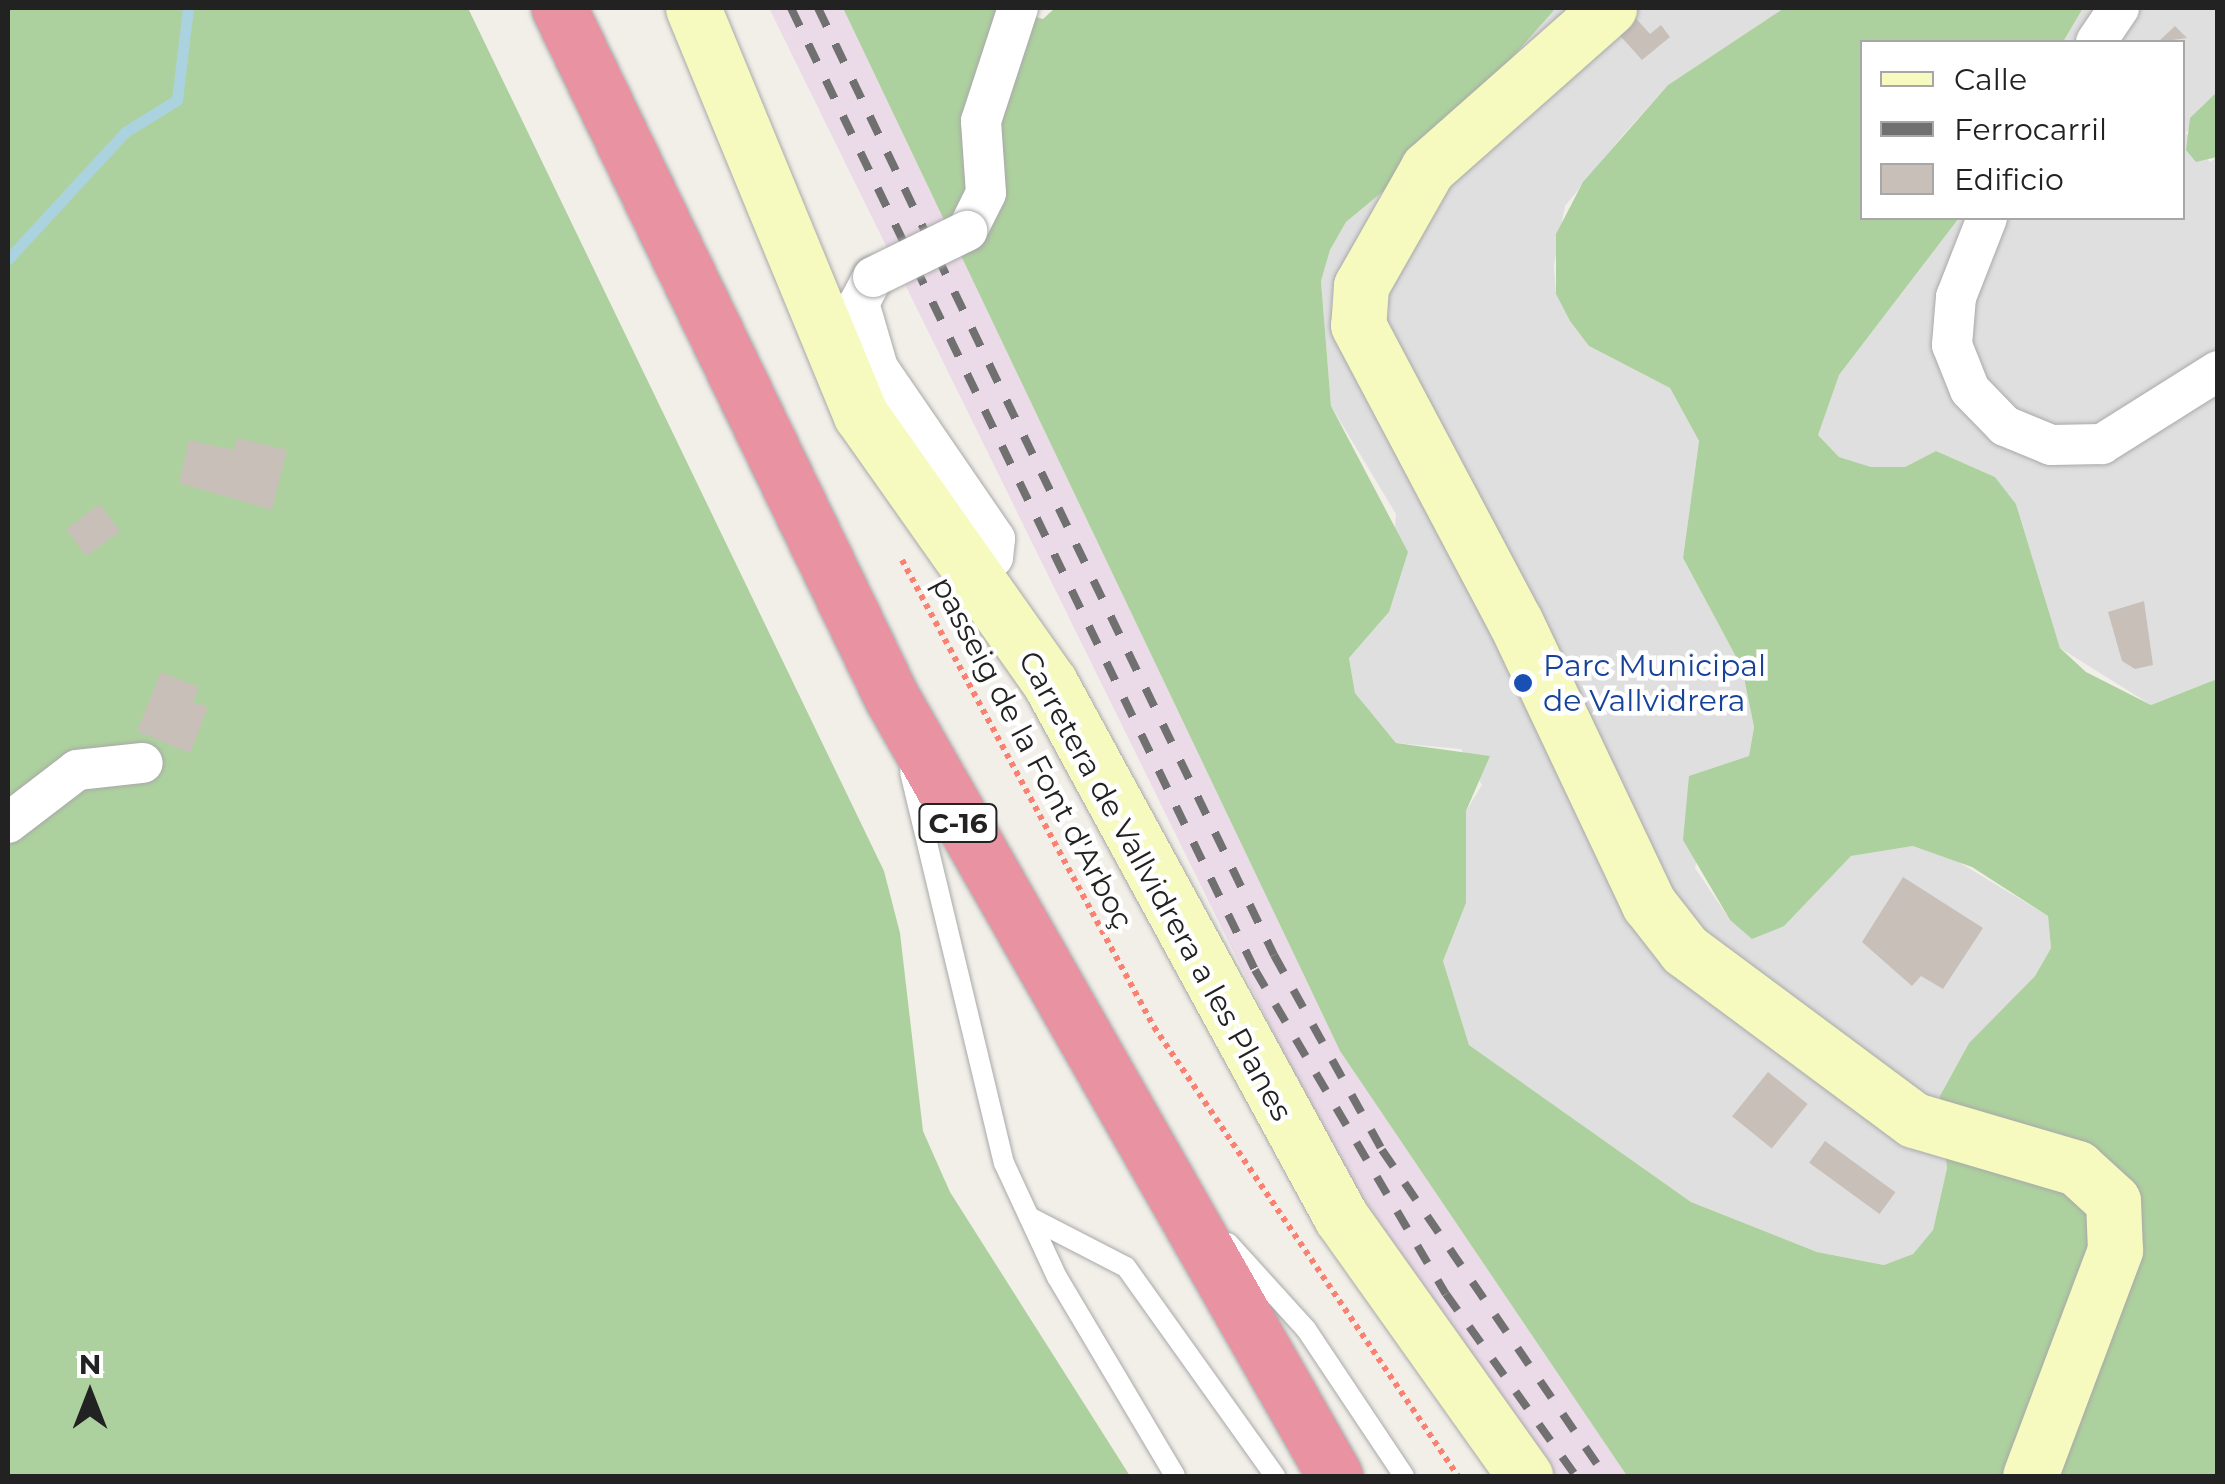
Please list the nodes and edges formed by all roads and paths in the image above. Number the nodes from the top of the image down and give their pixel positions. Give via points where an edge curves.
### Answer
1 (559, 8) edge
2 (693, 8) edge
3 (1018, 8) edge
4 (1610, 8) edge
5 (2119, 8) edge
6 (2097, 40) edge
7 (1986, 220) edge
8 (2218, 371) edge
9 (898, 553) dead end
10 (974, 573) junction
11 (892, 698) junction
12 (143, 763) dead end
13 (8, 823) edge
14 (1138, 1144) junction
15 (1029, 1218) junction
16 (1174, 1476) edge
17 (1275, 1476) edge
18 (1335, 1476) edge
19 (1404, 1476) edge
20 (1458, 1476) edge
21 (1525, 1476) edge
22 (2030, 1476) edge

1 - 11 highway, C-16
2 - 10 street, Carretera de Vallvidrera a les Planes via 840,372 908,490
3 - 10 street, bridge via 981,121 986,193 967,232 873,276 859,303 884,380 995,540 993,557
4 - 22 street via 1428,168 1361,286 1361,335 1516,623 1649,904 1685,950 1914,1120 2076,1168 2112,1201 2115,1250
5 - 6 street
7 - 8 street via 1956,297 1952,345 1970,390 2004,426 2051,445 2102,444
9 - 20 path, passeig de la Font d'Arboç via 1154,1027
10 - 21 street, Carretera de Vallvidrera a les Planes via 1050,683 1283,1123
11 - 14 highway, C-16
11 - 15 lane via 961,961 989,1122
12 - 13 street via 76,770
14 - 18 highway, C-16
14 - 19 lane via 1306,1329
15 - 16 lane
15 - 17 lane via 1126,1267

